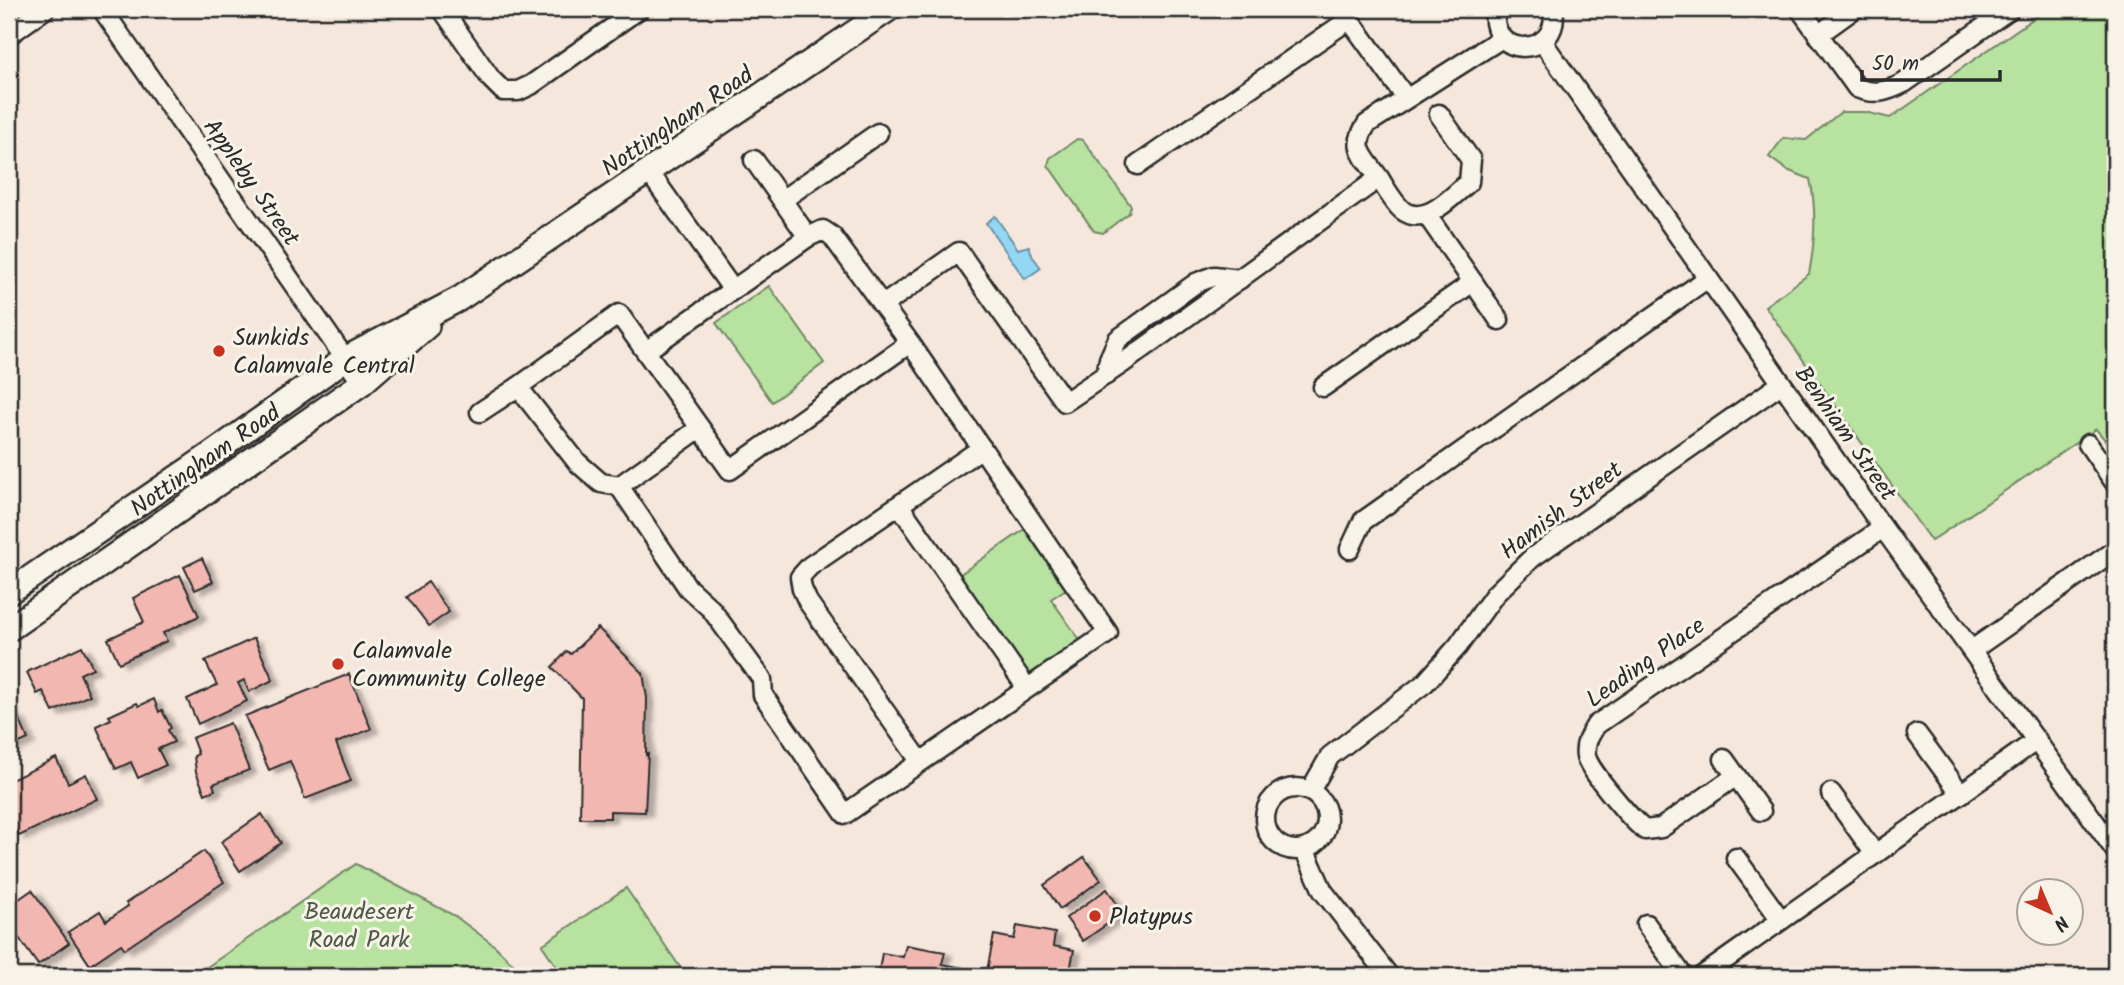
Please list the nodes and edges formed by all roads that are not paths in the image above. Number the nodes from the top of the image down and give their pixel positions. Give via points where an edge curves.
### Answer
1 (45, 9) edge
2 (102, 9) edge
3 (442, 9) edge
4 (639, 9) edge
5 (889, 9) edge
6 (1494, 9) edge
7 (1553, 9) edge
8 (1800, 9) edge
9 (1854, 9) edge
10 (2010, 9) edge
11 (1346, 14) edge
12 (9, 35) edge
13 (1818, 35) junction
14 (1502, 38) junction
15 (1542, 41) junction
16 (1406, 98) junction
17 (1439, 114) dead end
18 (878, 133) dead end
19 (754, 160) dead end
20 (1138, 165) dead end
21 (649, 172) junction
22 (1379, 178) junction
23 (782, 200) junction
24 (1426, 214) junction
25 (808, 237) junction
26 (1708, 278) junction
27 (1473, 282) junction
28 (733, 290) junction
29 (459, 299) junction
30 (883, 305) junction
31 (1499, 320) dead end
32 (910, 343) junction
33 (646, 351) junction
34 (345, 359) junction
35 (362, 383) junction
36 (1781, 384) junction
37 (518, 387) junction
38 (1323, 387) dead end
39 (480, 412) dead end
40 (700, 428) junction
41 (2088, 444) dead end
42 (982, 448) junction
43 (2115, 483) edge
44 (619, 486) junction
45 (899, 505) junction
46 (1883, 527) junction
47 (1350, 549) dead end
48 (2115, 550) edge
49 (9, 592) edge
50 (9, 629) edge
51 (1972, 650) junction
52 (1027, 688) junction
53 (1917, 734) dead end
54 (2037, 740) junction
55 (1724, 759) dead end
56 (920, 761) junction
57 (1735, 776) junction
58 (1310, 791) junction
59 (1832, 793) dead end
60 (1961, 794) junction
61 (1761, 811) dead end
62 (1304, 849) junction
63 (2115, 850) edge
64 (1875, 855) junction
65 (1736, 858) dead end
66 (1782, 920) junction
67 (1646, 924) dead end
68 (1388, 976) edge
69 (1684, 976) edge
70 (1702, 976) edge

1 - 12 street
2 - 34 street, Appleby Street
3 - 4 street via 491,79 503,91 518,91
5 - 21 street, Nottingham Road
6 - 14 street via 1493,19
7 - 15 street via 1553,28
8 - 13 street
9 - 13 street
10 - 13 street via 1887,92 1870,94 1857,88
11 - 16 street
11 - 20 street
14 - 15 street via 1517,47
14 - 16 street
15 - 26 street, Benhiam Street
16 - 22 street via 1367,124 1359,136 1358,147
17 - 24 street via 1471,160 1471,173 1469,182
18 - 23 street
19 - 23 street
21 - 28 street
21 - 29 street, Nottingham Road
22 - 24 street via 1401,209
22 - 30 street via 1065,402 959,252
23 - 25 street
24 - 27 street
25 - 28 street
25 - 30 street via 823,230 832,236
26 - 36 street, Benhiam Street
26 - 47 street via 1363,521
27 - 31 street
27 - 38 street
28 - 33 street
29 - 34 street, Nottingham Road
29 - 35 street, Nottingham Road
30 - 32 street
32 - 40 street via 730,470
32 - 42 street
33 - 37 street via 619,314
33 - 40 street
34 - 35 street, Appleby Street
34 - 49 street, Nottingham Road
35 - 50 street, Nottingham Road
36 - 46 street, Benhiam Street
36 - 58 street, Hamish Street via 1532,557 1494,593 1458,646 1425,683 1330,756
37 - 39 street
37 - 44 street via 577,462 601,483
40 - 44 street
41 - 43 street
42 - 45 street
42 - 52 street via 1108,633
44 - 56 street via 688,588 711,609 762,679 763,695 845,814
45 - 52 street
45 - 56 street via 800,577 808,602
46 - 51 street, Benhiam Street
46 - 57 street, Leading Place via 1596,725 1586,741 1586,759 1633,822 1645,830 1661,828
48 - 51 street
51 - 54 street, Benhiam Street
52 - 56 street
53 - 60 street
54 - 60 street
54 - 63 street, Benhiam Street
55 - 57 street
57 - 61 street
58 - 62 street via 1324,806 1327,817 1322,837
58 - 62 street via 1281,791 1265,815 1274,842 1288,850
59 - 64 street
60 - 64 street
62 - 68 street via 1323,891
64 - 66 street
65 - 66 street
66 - 70 street
67 - 69 street

